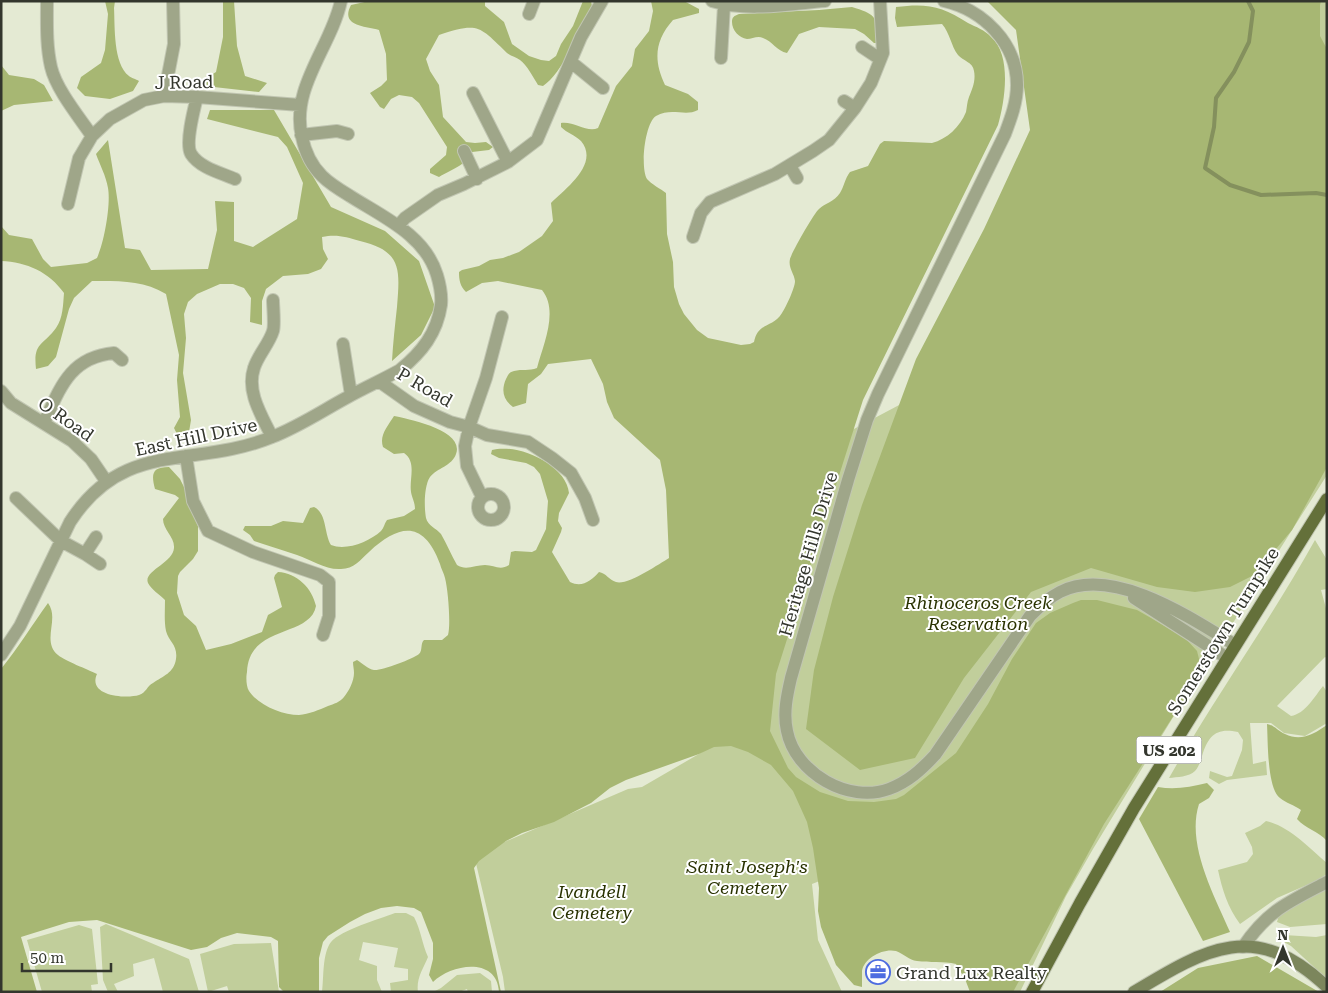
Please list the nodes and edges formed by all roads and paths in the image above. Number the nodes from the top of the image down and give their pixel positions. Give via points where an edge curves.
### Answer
1 (47, 1) edge
2 (172, 1) edge
3 (341, 1) edge
4 (534, 1) edge
5 (602, 1) edge
6 (825, 1) edge
7 (880, 1) edge
8 (944, 1) edge
9 (718, 3) edge
10 (529, 14) dead end
11 (862, 47) dead end
12 (721, 58) dead end
13 (880, 59) junction
14 (571, 62) junction
15 (604, 88) dead end
16 (473, 93) dead end
17 (164, 96) junction
18 (196, 97) junction
19 (844, 101) dead end
20 (300, 105) junction
21 (855, 108) junction
22 (348, 134) dead end
23 (301, 135) junction
24 (92, 136) junction
25 (464, 151) dead end
26 (508, 162) junction
27 (790, 166) junction
28 (477, 178) junction
29 (797, 178) dead end
30 (235, 179) dead end
31 (68, 204) dead end
32 (398, 226) junction
33 (693, 237) dead end
34 (273, 300) dead end
35 (502, 317) dead end
36 (344, 344) dead end
37 (122, 360) dead end
38 (380, 382) junction
39 (1, 391) edge
40 (351, 395) junction
41 (44, 423) junction
42 (468, 427) junction
43 (272, 437) junction
44 (186, 456) junction
45 (106, 481) junction
46 (482, 497) dead end
47 (16, 498) dead end
48 (1327, 499) edge
49 (593, 520) dead end
50 (96, 537) dead end
51 (60, 541) junction
52 (86, 554) junction
53 (100, 564) dead end
54 (1119, 588) junction
55 (323, 636) dead end
56 (1235, 645) junction
57 (1, 654) edge
58 (1227, 658) junction
59 (1327, 882) edge
60 (1243, 947) junction
61 (1327, 987) edge
62 (1032, 992) edge
63 (1134, 992) edge

1 - 24 street via 51,68
2 - 17 street via 174,44
3 - 20 street, East Hill Drive
4 - 10 street
5 - 14 street
6 - 9 street via 753,7
7 - 13 street via 883,52
8 - 54 street, Heritage Hills Drive via 970,10 997,33 1014,66 1016,99 1005,134 878,394 861,439 791,678 785,714 787,733 794,749 816,776 850,791 887,790 905,782 920,772 934,755 1016,635 1045,602 1060,592 1080,586
9 - 12 street
11 - 13 street
13 - 21 street via 871,83
14 - 15 street
14 - 26 street via 537,140
16 - 26 street
17 - 18 street, J Road
17 - 24 street, J Road via 144,100 110,119
18 - 20 street, J Road
18 - 30 street via 190,153 197,161
19 - 21 street
20 - 23 street, East Hill Drive
21 - 27 street via 829,140
22 - 23 street via 336,131
23 - 32 street, East Hill Drive via 312,165 323,178
24 - 31 street, J Road via 79,158
25 - 28 street
26 - 28 street
27 - 29 street
27 - 33 street via 707,199
28 - 32 street via 438,195
32 - 38 street, East Hill Drive via 428,255 440,284 441,300 439,316 426,345 414,359
34 - 43 street via 274,329 254,368 252,386 256,404
35 - 42 street via 486,378
36 - 40 street
37 - 41 street via 114,354 87,359 60,387
38 - 40 street, East Hill Drive
38 - 42 street, P Road via 414,406
39 - 41 street, O Road via 11,403
40 - 43 street, East Hill Drive
41 - 45 street, O Road via 72,441 91,459
42 - 46 street via 465,446 468,466
42 - 49 street, P Road via 487,435 528,442 552,458 572,473
43 - 44 street, East Hill Drive
44 - 45 street, East Hill Drive via 159,460
44 - 55 street via 193,501 208,531 253,552 320,575 328,582 329,616
45 - 51 street, East Hill Drive via 79,507
47 - 51 street
48 - 56 main road, Somerstown Turnpike / US 202
50 - 52 street
51 - 52 street
51 - 57 street, East Hill Drive via 20,626
52 - 53 street
54 - 56 street, Heritage Hills Drive via 1178,610
54 - 58 street, Heritage Hills Drive
56 - 58 main road, Somerstown Turnpike / US 202
58 - 62 main road, Somerstown Turnpike / US 202 via 1134,808
59 - 60 street via 1266,918
60 - 61 main road via 1282,955
60 - 63 main road via 1226,947 1190,959

